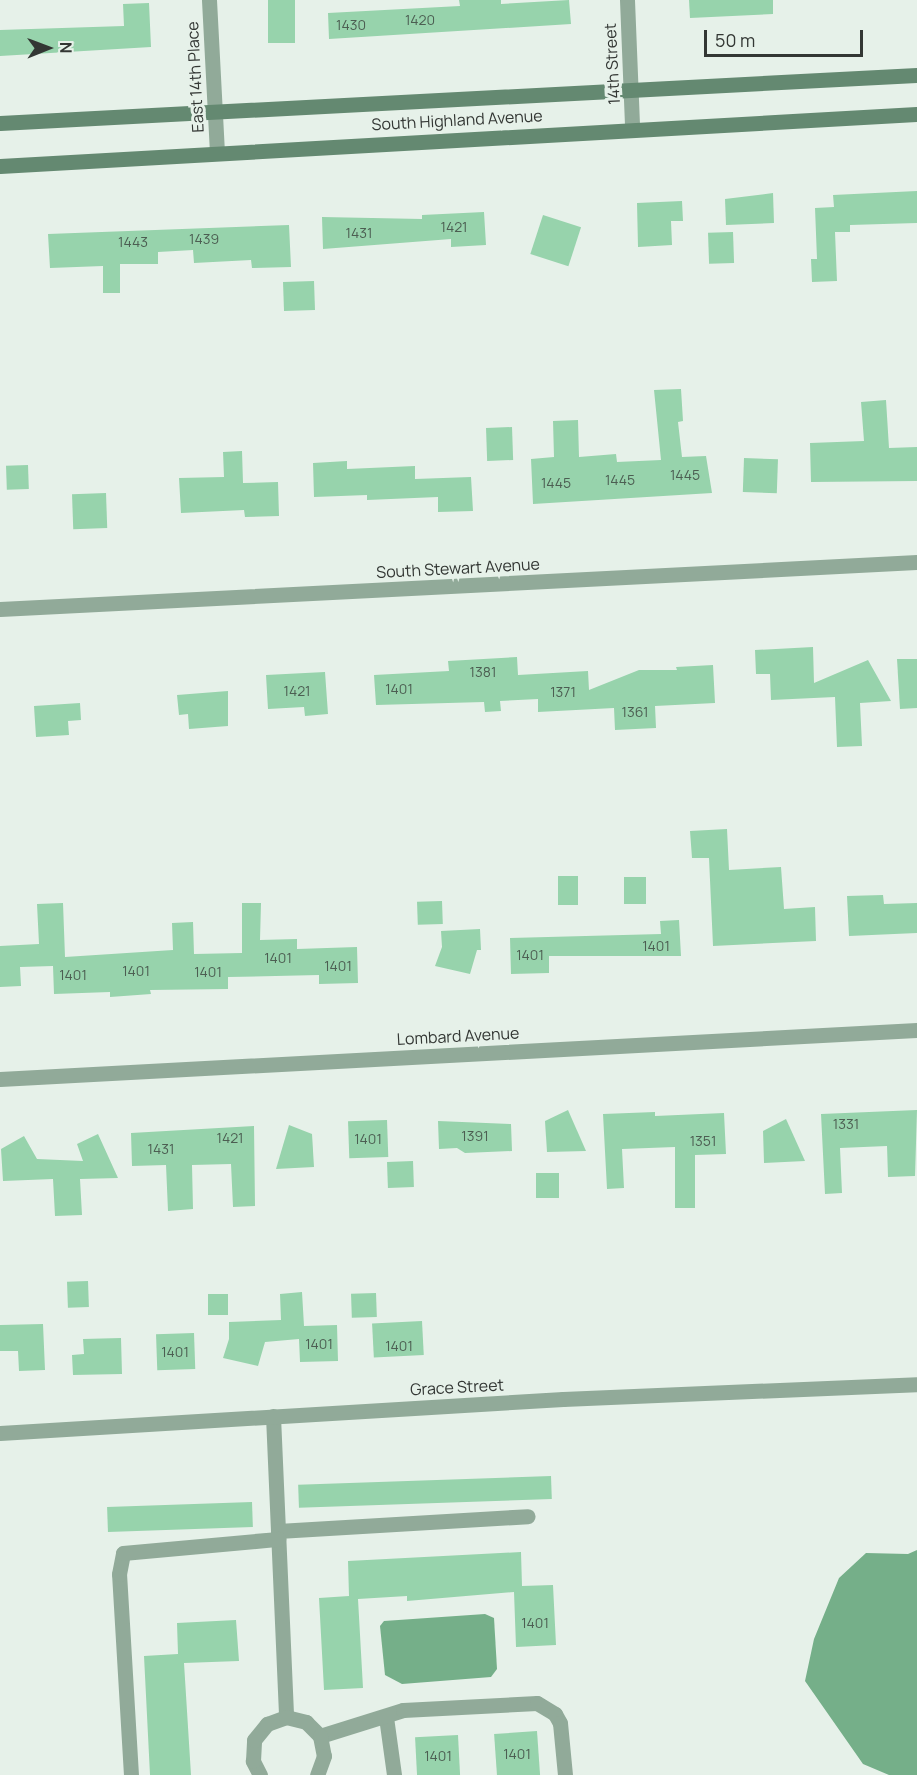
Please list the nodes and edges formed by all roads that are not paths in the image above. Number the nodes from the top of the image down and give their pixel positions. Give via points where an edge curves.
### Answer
1 (209, 0) edge
2 (627, 0) edge
3 (917, 75) edge
4 (631, 88) junction
5 (215, 110) junction
6 (917, 114) edge
7 (0, 123) edge
8 (632, 127) junction
9 (217, 152) junction
10 (0, 166) edge
11 (917, 562) edge
12 (0, 609) edge
13 (917, 1029) edge
14 (0, 1078) edge
15 (917, 1384) edge
16 (273, 1416) junction
17 (0, 1433) edge
18 (528, 1516) dead end
19 (278, 1535) junction
20 (286, 1717) junction
21 (386, 1717) junction
22 (320, 1736) junction
23 (131, 1775) edge
24 (260, 1775) edge
25 (317, 1775) edge
26 (394, 1775) edge
27 (565, 1775) edge

1 - 5 street, East 14th Place
2 - 4 street, 14th Street
3 - 4 main road, South Highland Avenue
4 - 5 main road, South Highland Avenue
4 - 8 street, 14th Street
5 - 7 main road, South Highland Avenue
5 - 9 street, East 14th Place
6 - 8 main road, South Highland Avenue
8 - 9 main road, South Highland Avenue
9 - 10 main road, South Highland Avenue
11 - 12 street, South Stewart Avenue
13 - 14 street, Lombard Avenue
15 - 16 street, Grace Street
16 - 17 street, Grace Street
16 - 19 street
18 - 19 street
19 - 20 street
19 - 23 street via 123,1553 120,1574
20 - 22 street via 306,1722
20 - 24 street via 267,1724 254,1740 253,1761
21 - 22 street
21 - 26 street
21 - 27 street via 425,1708 537,1703 555,1714 560,1723
22 - 25 street via 324,1756

